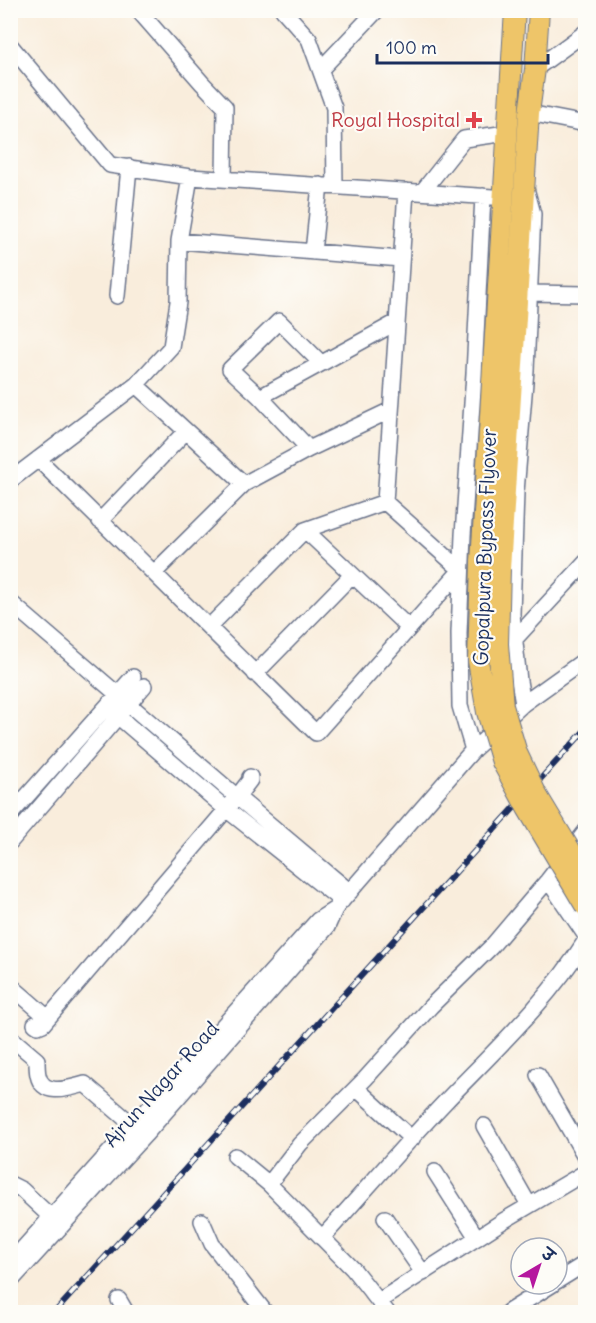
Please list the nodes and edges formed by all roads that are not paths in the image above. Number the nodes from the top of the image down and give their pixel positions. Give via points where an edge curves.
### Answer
1 (138, 10) edge
2 (283, 10) edge
3 (376, 10) edge
4 (515, 10) edge
5 (539, 10) edge
6 (585, 32) edge
7 (10, 45) edge
8 (321, 69) junction
9 (535, 69) junction
10 (529, 113) junction
11 (585, 124) edge
12 (507, 133) junction
13 (129, 167) junction
14 (190, 177) junction
15 (224, 179) junction
16 (525, 183) junction
17 (327, 186) junction
18 (414, 192) junction
19 (493, 197) junction
20 (179, 241) junction
21 (313, 252) junction
22 (401, 259) junction
23 (529, 293) junction
24 (585, 294) edge
25 (117, 296) dead end
26 (397, 322) junction
27 (321, 363) junction
28 (136, 385) junction
29 (260, 397) junction
30 (391, 410) junction
31 (186, 431) junction
32 (309, 449) junction
33 (38, 459) junction
34 (12, 479) dead end
35 (244, 484) junction
36 (385, 502) junction
37 (100, 520) junction
38 (305, 530) junction
39 (585, 562) edge
40 (461, 570) junction
41 (154, 573) junction
42 (352, 575) junction
43 (10, 602) edge
44 (208, 627) junction
45 (409, 628) junction
46 (514, 640) junction
47 (585, 660) edge
48 (255, 674) junction
49 (139, 682) dead end
50 (524, 704) junction
51 (118, 706) junction
52 (472, 750) junction
53 (52, 768) junction
54 (250, 777) dead end
55 (65, 780) junction
56 (237, 797) junction
57 (226, 809) junction
58 (10, 815) edge
59 (584, 835) edge
60 (10, 842) edge
61 (585, 876) edge
62 (548, 880) junction
63 (342, 901) junction
64 (585, 907) edge
65 (585, 938) edge
66 (10, 986) edge
67 (10, 1037) edge
68 (538, 1075) dead end
69 (356, 1088) junction
70 (484, 1126) dead end
71 (139, 1131) junction
72 (412, 1138) junction
73 (235, 1156) dead end
74 (585, 1158) edge
75 (435, 1172) dead end
76 (585, 1172) edge
77 (10, 1184) edge
78 (269, 1184) junction
79 (529, 1205) junction
80 (51, 1218) junction
81 (385, 1218) dead end
82 (202, 1221) dead end
83 (322, 1238) junction
84 (477, 1238) junction
85 (10, 1263) edge
86 (585, 1263) edge
87 (423, 1273) junction
88 (569, 1273) edge
89 (10, 1282) edge
90 (534, 1296) edge
91 (383, 1307) edge
92 (265, 1312) edge
93 (508, 1312) edge

1 - 15 street via 225,106
2 - 8 street via 309,39
3 - 8 street
4 - 12 main road, Gopalpura Bypass Flyover
5 - 9 main road, Gopalpura Bypass Flyover
6 - 9 street
7 - 13 street via 110,165
8 - 17 street via 334,108
9 - 10 main road, Gopalpura Bypass Flyover
10 - 11 street
10 - 16 main road, Gopalpura Bypass Flyover
12 - 18 street via 464,139
12 - 19 main road, Gopalpura Bypass Flyover
13 - 14 street
13 - 25 street
14 - 15 street
14 - 20 street
15 - 17 street
16 - 23 street via 533,214
16 - 61 main road, Gopalpura Bypass Flyover, bridge via 500,569 498,644 503,706 517,753 537,795
17 - 18 street
17 - 21 street
18 - 19 street
18 - 22 street
19 - 40 street
19 - 64 main road, Gopalpura Bypass Flyover, bridge via 501,224 478,661 487,712 502,762
20 - 21 street
20 - 28 street via 171,347
21 - 22 street
22 - 26 street
23 - 24 street
23 - 46 street via 516,492
26 - 27 street
26 - 30 street
27 - 29 street
27 - 29 street via 279,321 230,369
28 - 31 street
28 - 33 street
29 - 32 street
30 - 32 street
30 - 36 street
31 - 35 street
31 - 37 street
32 - 35 street
33 - 34 street
33 - 37 street
35 - 41 street
36 - 38 street
36 - 40 street
37 - 41 street
38 - 42 street
38 - 44 street
39 - 46 street
40 - 45 street
40 - 52 street via 460,706
41 - 44 street
42 - 45 street
42 - 48 street
43 - 51 street
44 - 48 street
45 - 48 street via 316,733
46 - 50 street
47 - 50 street, Ajrun Nagar Road
49 - 51 street
50 - 52 street, Ajrun Nagar Road
51 - 53 street
51 - 55 street
51 - 56 street
51 - 57 street
52 - 63 street, Ajrun Nagar Road
53 - 55 street
53 - 58 street
54 - 56 street
55 - 60 street
56 - 57 street
56 - 63 street
57 - 63 street
57 - 66 street via 42,1021
59 - 62 street
62 - 65 street
62 - 69 street via 491,947
63 - 71 street, Ajrun Nagar Road via 318,920
65 - 72 street via 574,959 531,1011
67 - 71 street via 37,1060 38,1078 45,1088 57,1091 85,1084
68 - 74 street
69 - 72 street
69 - 78 street via 300,1144
70 - 79 street
71 - 80 street, Ajrun Nagar Road
71 - 89 street, Ajrun Nagar Road
72 - 83 street
73 - 78 street
75 - 84 street
76 - 79 street
77 - 80 street
78 - 83 street
79 - 84 street
80 - 85 street, Ajrun Nagar Road
81 - 87 street
82 - 92 street via 212,1244
83 - 91 street
84 - 87 street
86 - 88 street
87 - 91 street
90 - 93 street

